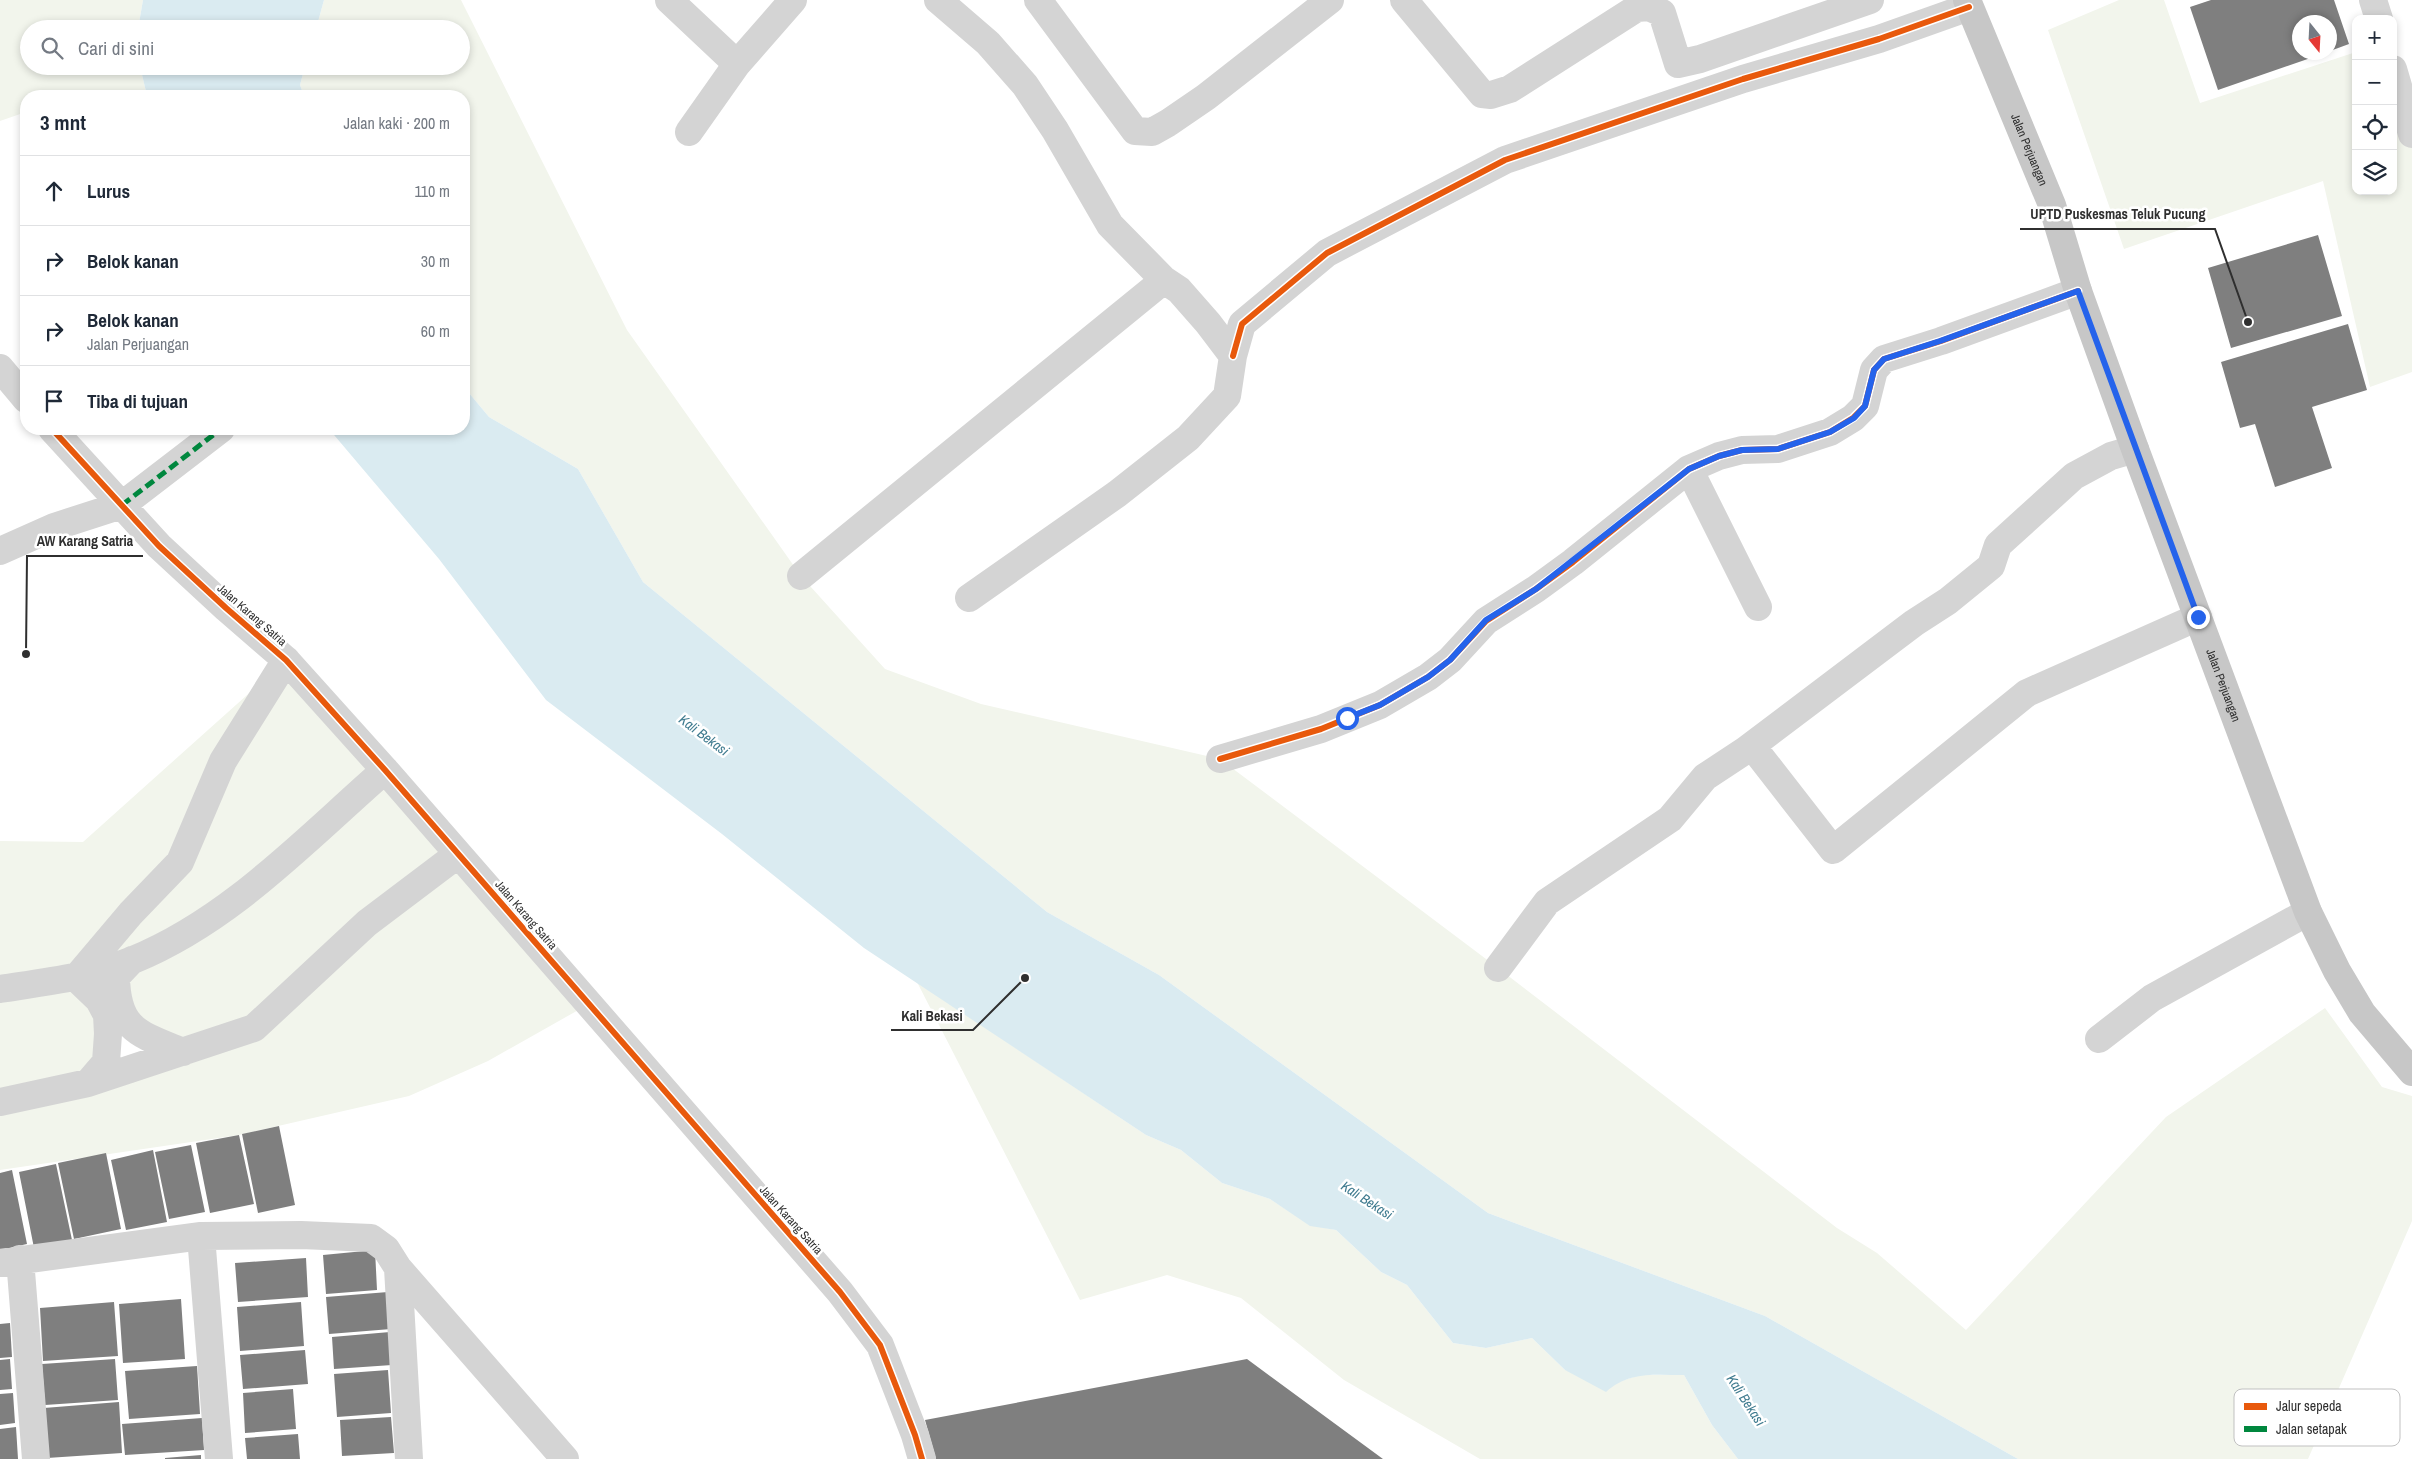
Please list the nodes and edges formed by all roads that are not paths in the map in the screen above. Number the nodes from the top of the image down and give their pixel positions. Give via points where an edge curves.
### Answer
1 (669, 0) edge
2 (793, 0) edge
3 (938, 0) edge
4 (1038, 0) edge
5 (1330, 0) edge
6 (1404, 0) edge
7 (1870, 0) edge
8 (2373, 0) edge
9 (1634, 4) edge
10 (1968, 4) edge
11 (2377, 15) edge
12 (737, 64) junction
13 (2397, 83) edge
14 (689, 132) dead end
15 (2412, 134) edge
16 (1164, 280) junction
17 (2078, 291) junction
18 (1232, 356) junction
19 (0, 368) edge
20 (20, 392) edge
21 (58, 435) edge
22 (213, 435) edge
23 (2135, 449) junction
24 (1689, 469) junction
25 (122, 505) junction
26 (0, 551) edge
27 (801, 576) dead end
28 (969, 598) dead end
29 (1758, 606) dead end
30 (2198, 617) junction
31 (286, 660) junction
32 (1752, 746) junction
33 (1220, 759) dead end
34 (385, 770) junction
35 (457, 855) junction
36 (2308, 912) junction
37 (132, 960) junction
38 (1498, 968) dead end
39 (76, 978) junction
40 (0, 989) edge
41 (2099, 1039) dead end
42 (183, 1052) junction
43 (2412, 1072) edge
44 (88, 1082) junction
45 (0, 1102) edge
46 (201, 1236) junction
47 (10, 1261) edge
48 (398, 1268) junction
49 (36, 1459) edge
50 (219, 1459) edge
51 (410, 1459) edge
52 (565, 1459) edge
53 (922, 1459) edge

1 - 12 street
2 - 12 street
3 - 16 street via 988,43 1025,84 1110,225
4 - 5 street via 1135,131 1152,132 1206,97
6 - 9 street via 1482,94 1491,95 1510,89
7 - 9 street via 1678,64 1662,13
8 - 11 street
10 - 17 main road, Jalan Perjuangan via 2045,188
10 - 18 street via 1879,39 1742,79 1505,160 1327,253 1242,324
12 - 14 street
13 - 15 street
16 - 18 street via 1179,290
16 - 27 street
17 - 23 main road, Jalan Perjuangan
17 - 24 street via 1884,359 1874,370 1865,406 1854,418 1830,432 1778,449 1742,450 1719,456
18 - 28 street via 1227,396 1188,438 1118,494
19 - 20 street
21 - 25 street, Jalan Karang Satria
22 - 25 street
23 - 30 main road, Jalan Perjuangan
23 - 32 street via 2111,456 2074,476 1998,545 1991,566 1984,572
24 - 29 street
24 - 33 street via 1558,572 1486,620 1450,660 1428,677 1380,705 1321,729
25 - 26 street via 54,527
25 - 31 street, Jalan Karang Satria via 159,546
30 - 32 street via 2027,693 1833,850
30 - 36 main road, Jalan Perjuangan
31 - 34 street, Jalan Karang Satria
31 - 39 street via 223,761 180,862
32 - 38 street via 1705,777 1670,819 1547,902
34 - 35 street, Jalan Karang Satria
34 - 37 street via 256,884 211,918 189,933
35 - 42 street via 367,923 254,1028
35 - 53 street, Jalan Karang Satria via 840,1292 880,1345
36 - 41 street via 2152,998
36 - 43 main road, Jalan Perjuangan via 2362,1013
37 - 39 street
37 - 42 street via 116,977 119,1009 124,1020 147,1037
39 - 40 street
39 - 44 street via 99,1000 107,1016 106,1062
42 - 44 street
44 - 45 street
46 - 47 street
46 - 48 street via 371,1238 386,1249
46 - 50 street
47 - 49 street
48 - 51 street
48 - 52 street

